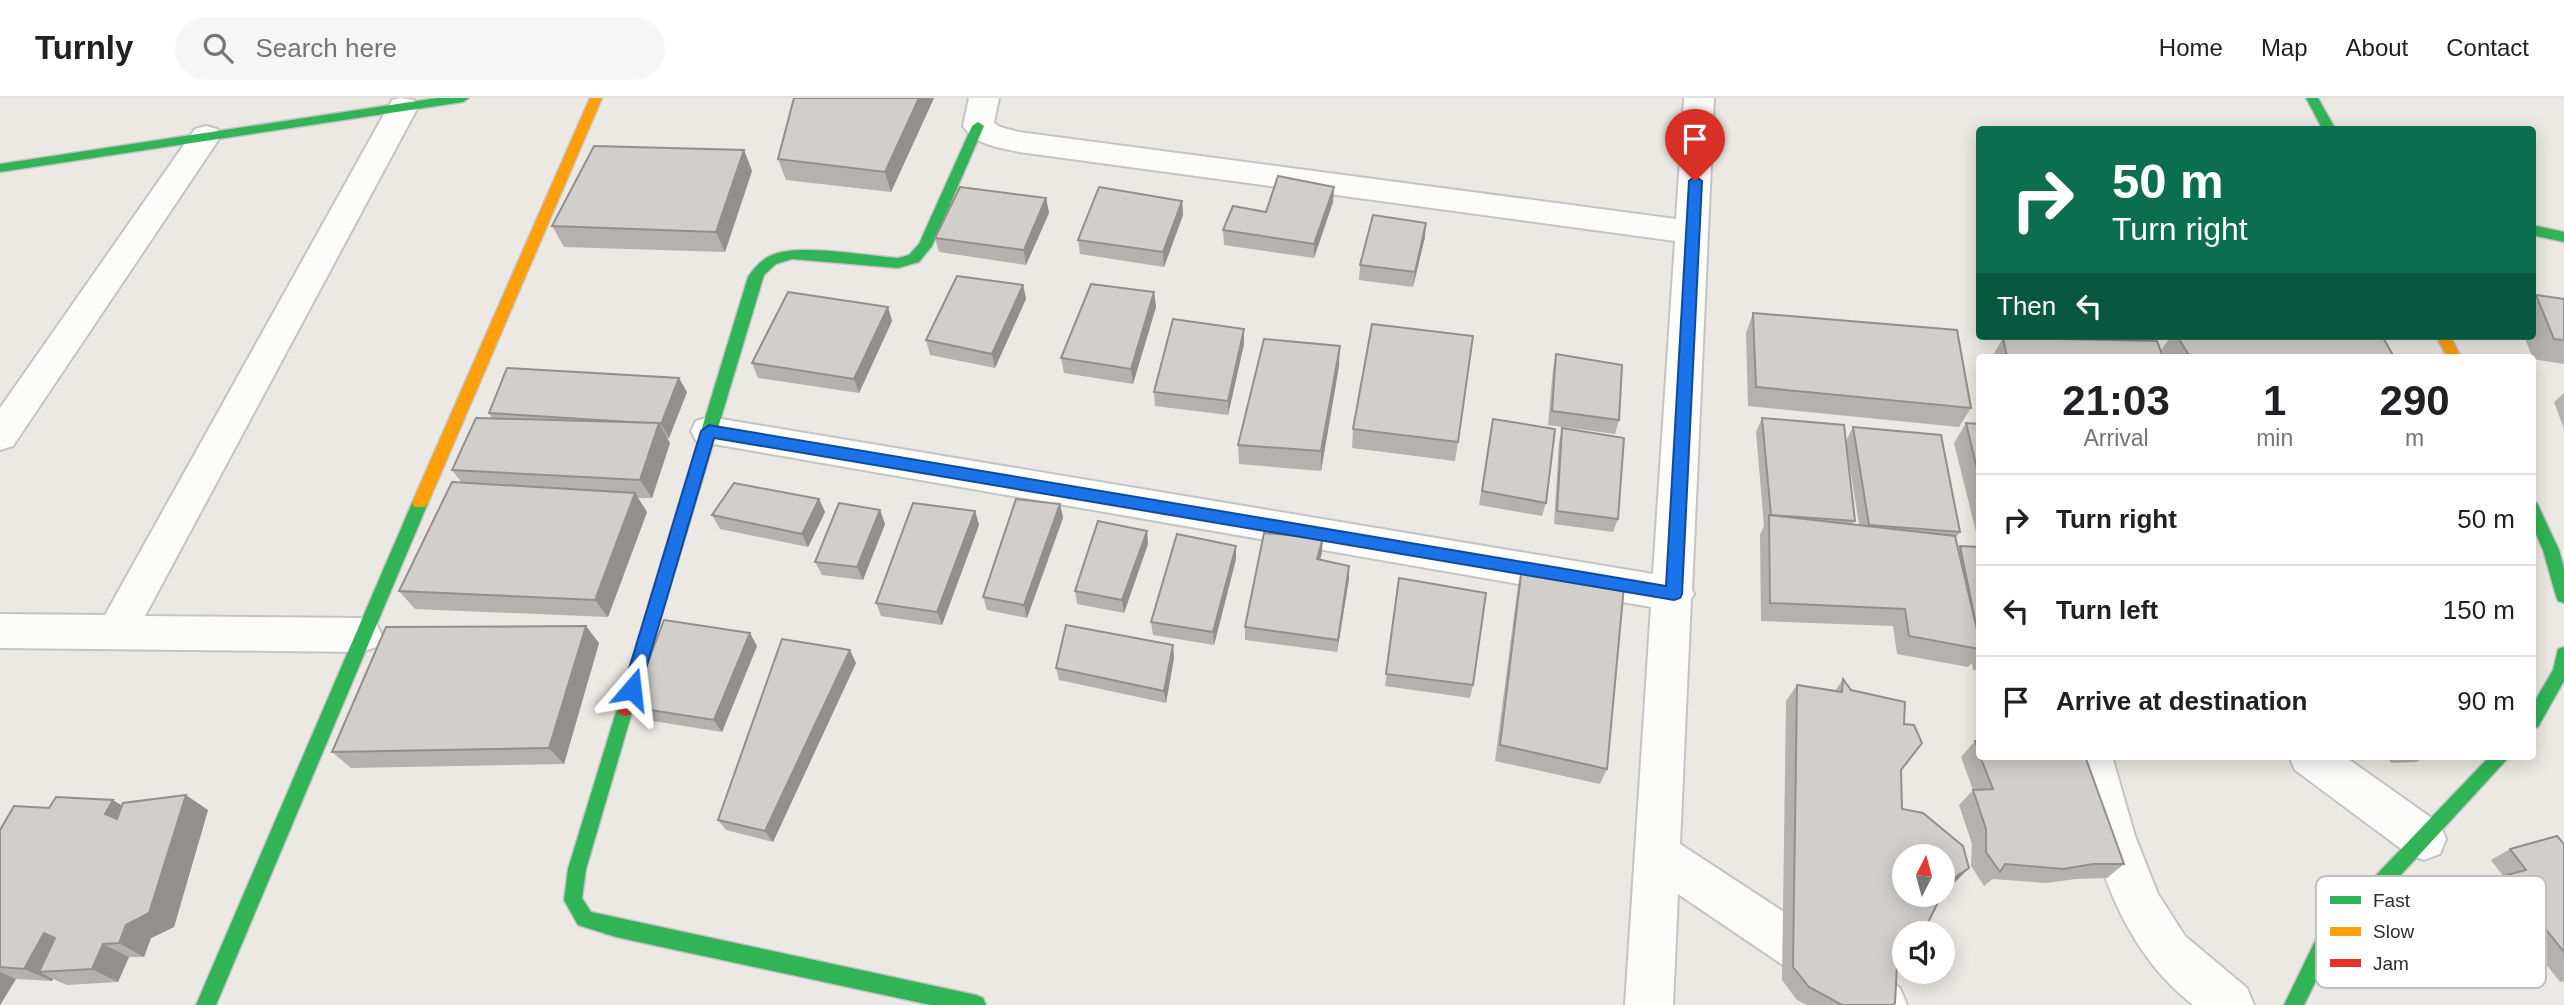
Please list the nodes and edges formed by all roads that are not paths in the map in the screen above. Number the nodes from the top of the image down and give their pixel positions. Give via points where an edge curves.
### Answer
1 (463, 98) edge
2 (596, 98) edge
3 (1699, 98) edge
4 (2312, 98) edge
5 (403, 107) junction
6 (981, 112) edge
7 (2328, 126) edge
8 (206, 136) junction
9 (0, 168) edge
10 (2536, 231) edge
11 (1693, 232) junction
12 (2564, 237) edge
13 (709, 431) junction
14 (0, 436) edge
15 (2536, 517) edge
16 (1674, 594) junction
17 (2564, 596) edge
18 (0, 631) edge
19 (116, 632) junction
20 (362, 635) junction
21 (2564, 654) edge
22 (2536, 715) edge
23 (2091, 760) edge
24 (2315, 760) edge
25 (2497, 760) edge
26 (2424, 839) junction
27 (1658, 855) junction
28 (2389, 876) edge
29 (2316, 960) edge
30 (206, 1005) edge
31 (976, 1005) edge
32 (1649, 1005) edge
33 (1883, 1005) edge
34 (2230, 1005) edge
35 (2294, 1005) edge

1 - 5 street
2 - 20 street
3 - 11 street
4 - 7 street
5 - 8 street
5 - 19 street
6 - 11 street via 990,135 1019,142
6 - 13 street via 925,246 914,259 898,263 792,254 766,261 755,277
8 - 9 street
8 - 14 street
10 - 12 street
11 - 16 street
13 - 16 street
13 - 31 street via 578,869 573,900 585,919 616,928
15 - 17 street
16 - 27 street
18 - 19 street
19 - 20 street
20 - 30 street
21 - 22 street via 2561,671
23 - 34 street via 2148,922 2170,953
24 - 26 street
25 - 26 street
26 - 28 street
27 - 32 street
27 - 33 street
29 - 35 street

